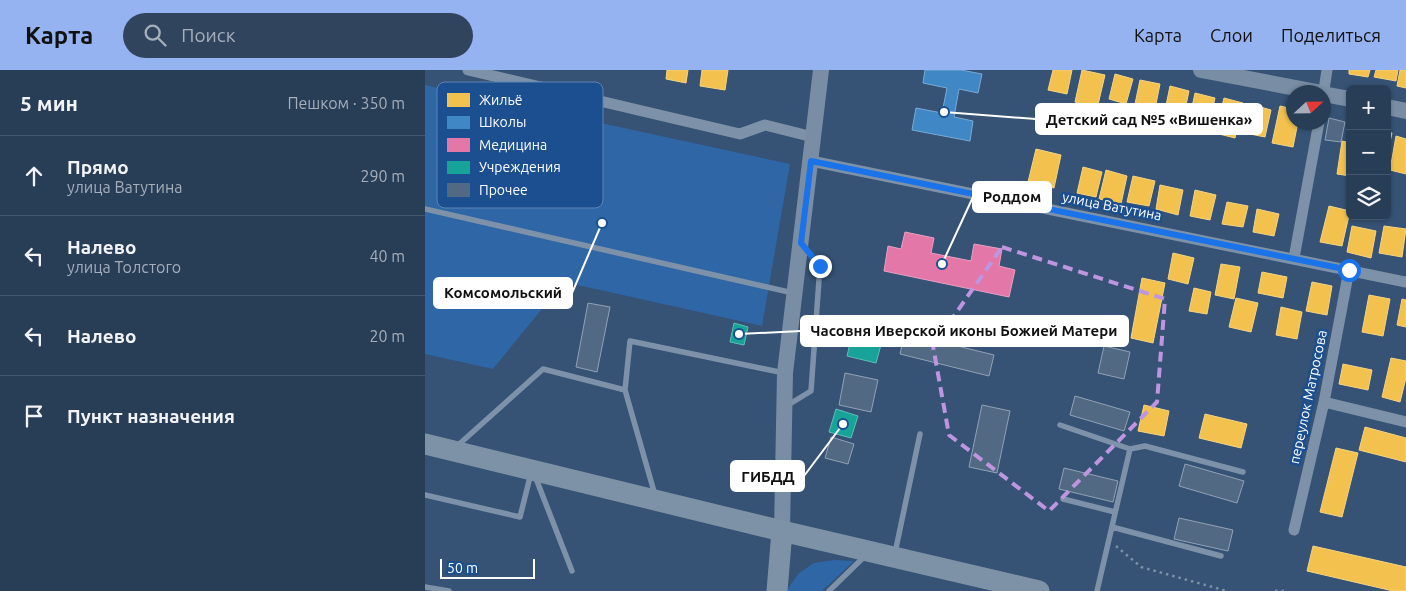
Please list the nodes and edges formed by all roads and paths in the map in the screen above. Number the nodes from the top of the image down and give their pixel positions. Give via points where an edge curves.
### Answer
1 (468, 70) edge
2 (821, 70) edge
3 (1201, 70) edge
4 (1327, 70) edge
5 (519, 82) edge
6 (1325, 85) edge
7 (1286, 86) edge
8 (1331, 96) edge
9 (1346, 98) edge
10 (603, 102) edge
11 (1391, 108) edge
12 (1406, 111) edge
13 (1318, 130) edge
14 (813, 137) junction
15 (811, 161) junction
16 (425, 209) edge
17 (801, 243) junction
18 (1294, 258) junction
19 (1349, 270) junction
20 (1406, 282) edge
21 (795, 293) junction
22 (785, 373) junction
23 (625, 390) junction
24 (1323, 402) junction
25 (785, 407) junction
26 (1406, 422) edge
27 (1060, 425) dead end
28 (920, 434) dead end
29 (425, 444) edge
30 (1130, 449) junction
31 (452, 450) junction
32 (532, 470) junction
33 (1243, 472) dead end
34 (425, 496) edge
35 (1063, 499) dead end
36 (657, 501) junction
37 (1115, 512) junction
38 (1112, 527) junction
39 (1294, 530) dead end
40 (782, 531) junction
41 (1109, 540) junction
42 (869, 552) junction
43 (1221, 556) dead end
44 (894, 558) junction
45 (572, 571) dead end
46 (425, 588) edge
47 (449, 591) edge
48 (777, 591) edge
49 (829, 591) edge
50 (1039, 591) edge
51 (1097, 591) edge
52 (1227, 591) edge
53 (1275, 591) edge
54 (1286, 591) edge

1 - 5 street
2 - 14 main road
3 - 7 main road
4 - 6 street
8 - 9 main road
10 - 14 street via 740,134 765,125
11 - 12 main road
13 - 18 street
14 - 15 main road
15 - 17 main road
15 - 18 street, улица Ватутина
16 - 21 lane
17 - 21 main road
17 - 25 lane via 820,266 811,391
18 - 19 street, улица Ватутина
19 - 20 street, улица Ватутина
19 - 24 street, переулок Матросова
21 - 22 main road
22 - 23 lane via 630,341
22 - 25 main road
23 - 31 lane via 543,369
23 - 36 lane
24 - 26 street
24 - 39 street, переулок Матросова
25 - 40 main road
27 - 30 lane
28 - 44 lane
29 - 31 highway
30 - 33 lane via 1145,446
30 - 37 lane
31 - 32 highway
32 - 34 lane via 520,517
32 - 36 highway
32 - 45 lane
35 - 37 lane
36 - 40 highway
37 - 38 lane
38 - 41 lane
38 - 43 lane
40 - 42 highway
40 - 48 highway
41 - 51 lane
41 - 52 path via 1141,567
42 - 44 highway
42 - 49 lane
44 - 50 highway
46 - 47 lane
53 - 54 path

